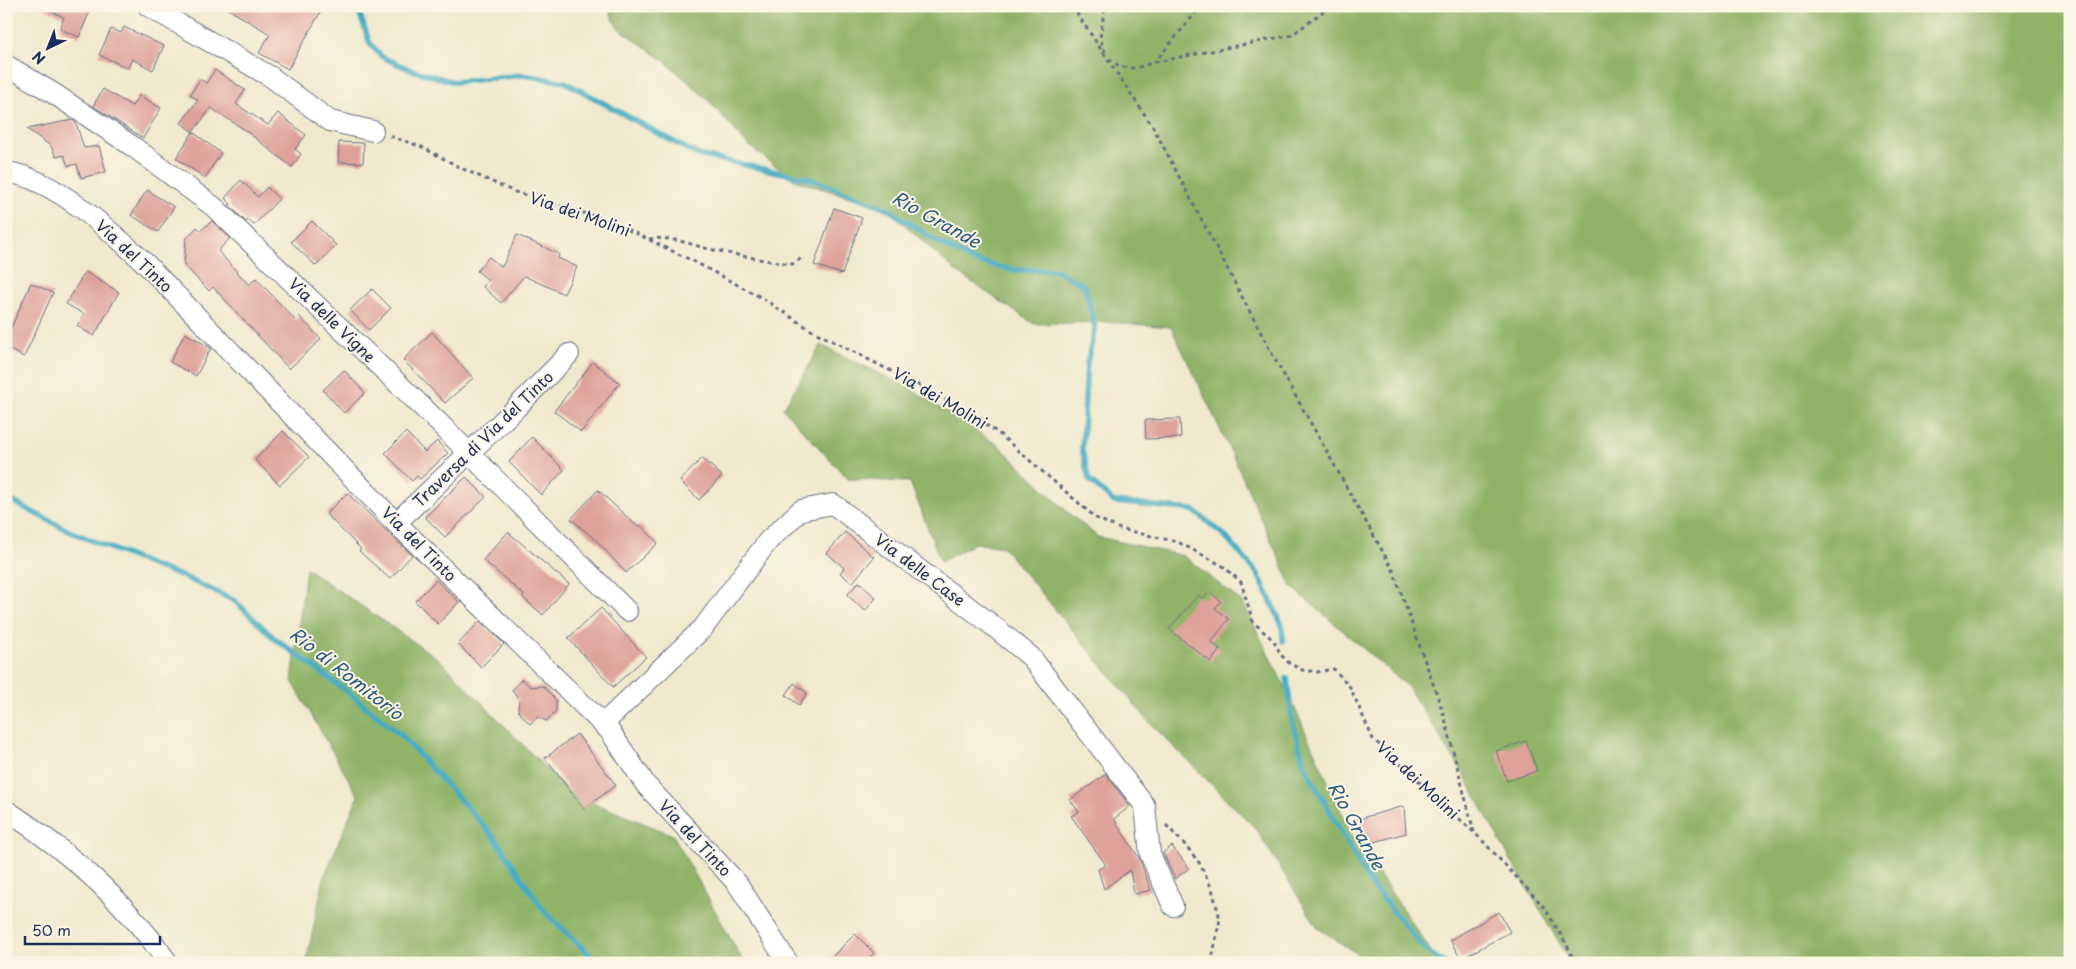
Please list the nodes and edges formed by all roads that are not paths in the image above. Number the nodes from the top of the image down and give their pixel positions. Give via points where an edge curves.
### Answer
1 (148, 6) edge
2 (6, 65) edge
3 (373, 131) road end
4 (6, 172) edge
5 (569, 354) dead end
6 (470, 453) junction
7 (396, 523) junction
8 (628, 611) dead end
9 (602, 724) junction
10 (6, 810) edge
11 (1173, 906) dead end
12 (168, 963) edge
13 (788, 963) edge

1 - 3 street via 271,77 330,121
2 - 6 street, Via delle Vigne via 127,143 214,208
4 - 7 street, Via del Tinto via 22,174 103,223
5 - 6 street, Traversa di Via del Tinto
6 - 7 street, Traversa di Via del Tinto
6 - 8 street, Via delle Vigne
7 - 9 street, Via del Tinto
9 - 11 street, Via delle Case via 703,628 768,541 801,510 833,504 1031,657 1145,806 1150,854
9 - 13 street, Via del Tinto via 646,785 738,883
10 - 12 street via 68,855 113,896 151,937

